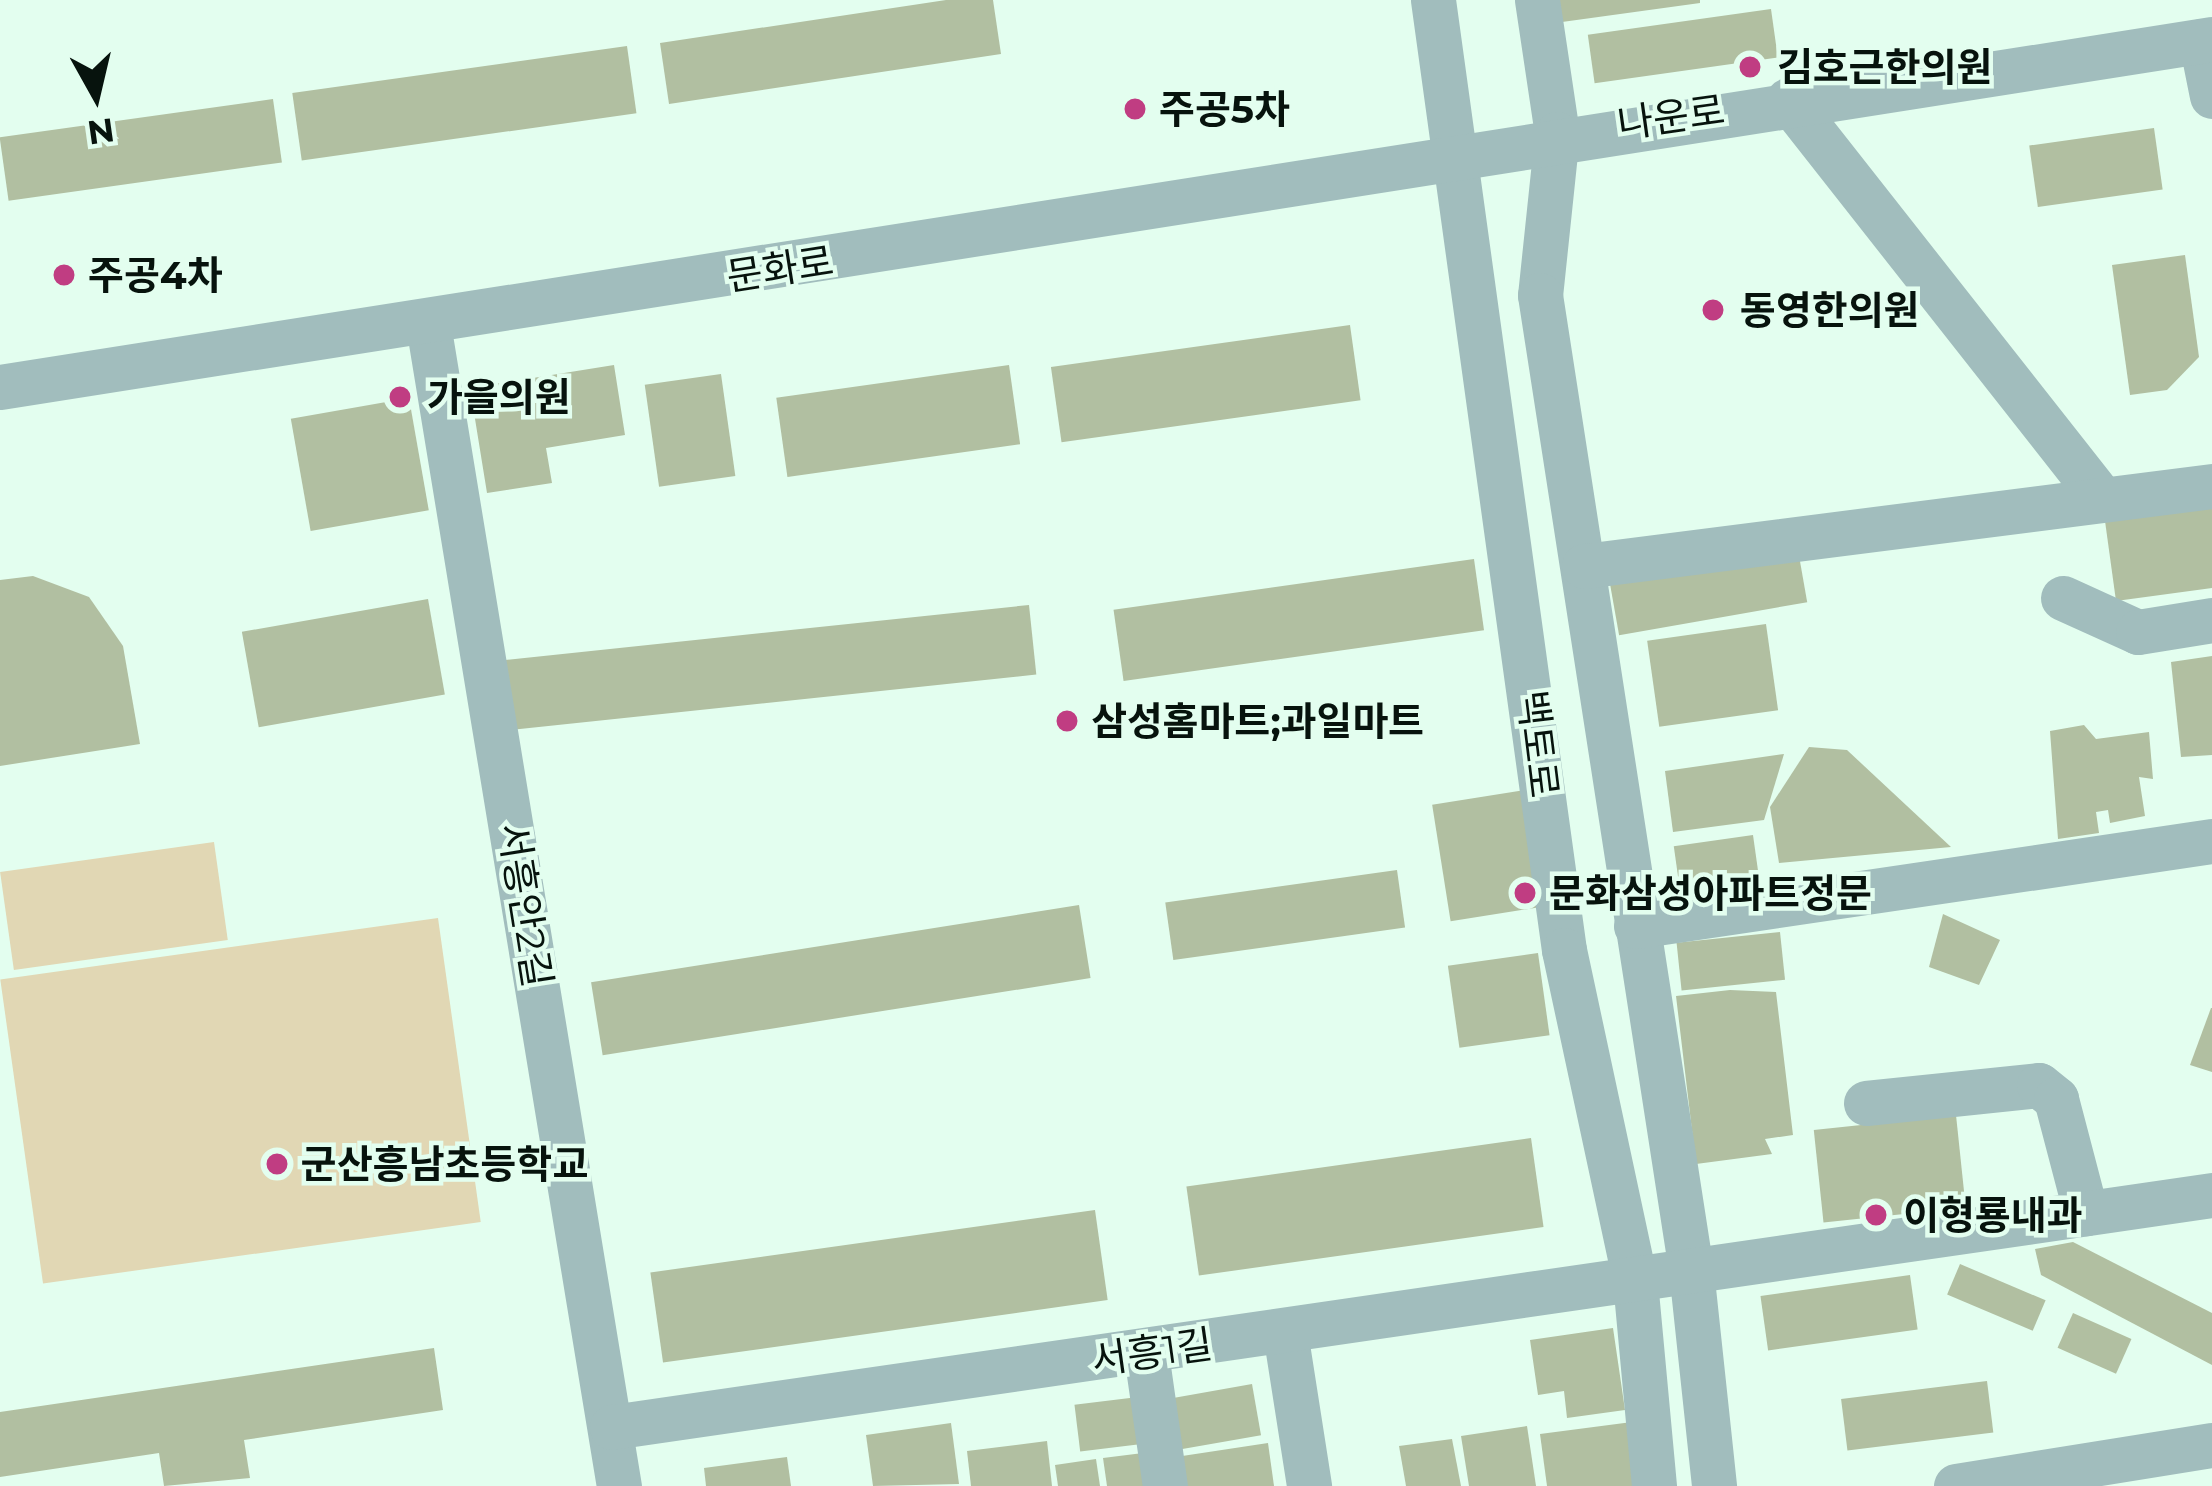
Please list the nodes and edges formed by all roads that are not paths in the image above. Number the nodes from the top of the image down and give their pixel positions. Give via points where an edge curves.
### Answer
1 (1433, 0) edge
2 (1537, 0) edge
3 (2206, 40) edge
4 (2212, 96) edge
5 (1788, 100) junction
6 (1557, 134) junction
7 (1455, 160) junction
8 (428, 324) junction
9 (0, 387) edge
10 (2212, 486) edge
11 (2102, 499) junction
12 (1584, 566) junction
13 (2062, 598) dead end
14 (2212, 620) edge
15 (2212, 841) edge
16 (1636, 926) junction
17 (1866, 1103) dead end
18 (2212, 1195) edge
19 (2086, 1213) junction
20 (1691, 1270) junction
21 (1635, 1281) junction
22 (1285, 1332) junction
23 (1146, 1353) junction
24 (613, 1427) junction
25 (2212, 1445) edge
26 (620, 1486) edge
27 (1165, 1486) edge
28 (1309, 1486) edge
29 (1654, 1486) edge
30 (1714, 1486) edge
31 (1956, 1486) edge

1 - 7 street, 백토로
2 - 6 street, 백토로
3 - 4 street
3 - 5 street, 나운로
5 - 6 street, 나운로
5 - 11 street
6 - 7 street, 문화로
6 - 12 street, 백토로 via 1540,295
7 - 8 street, 문화로
7 - 21 street, 백토로 via 1564,950
8 - 9 street, 문화로
8 - 24 street, 서흥안2길
10 - 11 street
11 - 12 street
12 - 16 street, 백토로
13 - 14 street via 2138,632
15 - 16 street
16 - 20 street, 백토로
17 - 19 street via 2038,1085 2056,1099
18 - 19 street, 서흥1길
19 - 20 street, 서흥1길
20 - 21 street, 서흥1길
20 - 30 street, 백토로
21 - 22 street, 서흥1길
21 - 29 street, 백토로
22 - 23 street, 서흥1길
22 - 28 street
23 - 24 street, 서흥1길
23 - 27 street
24 - 26 street, 서흥안2길
25 - 31 street

